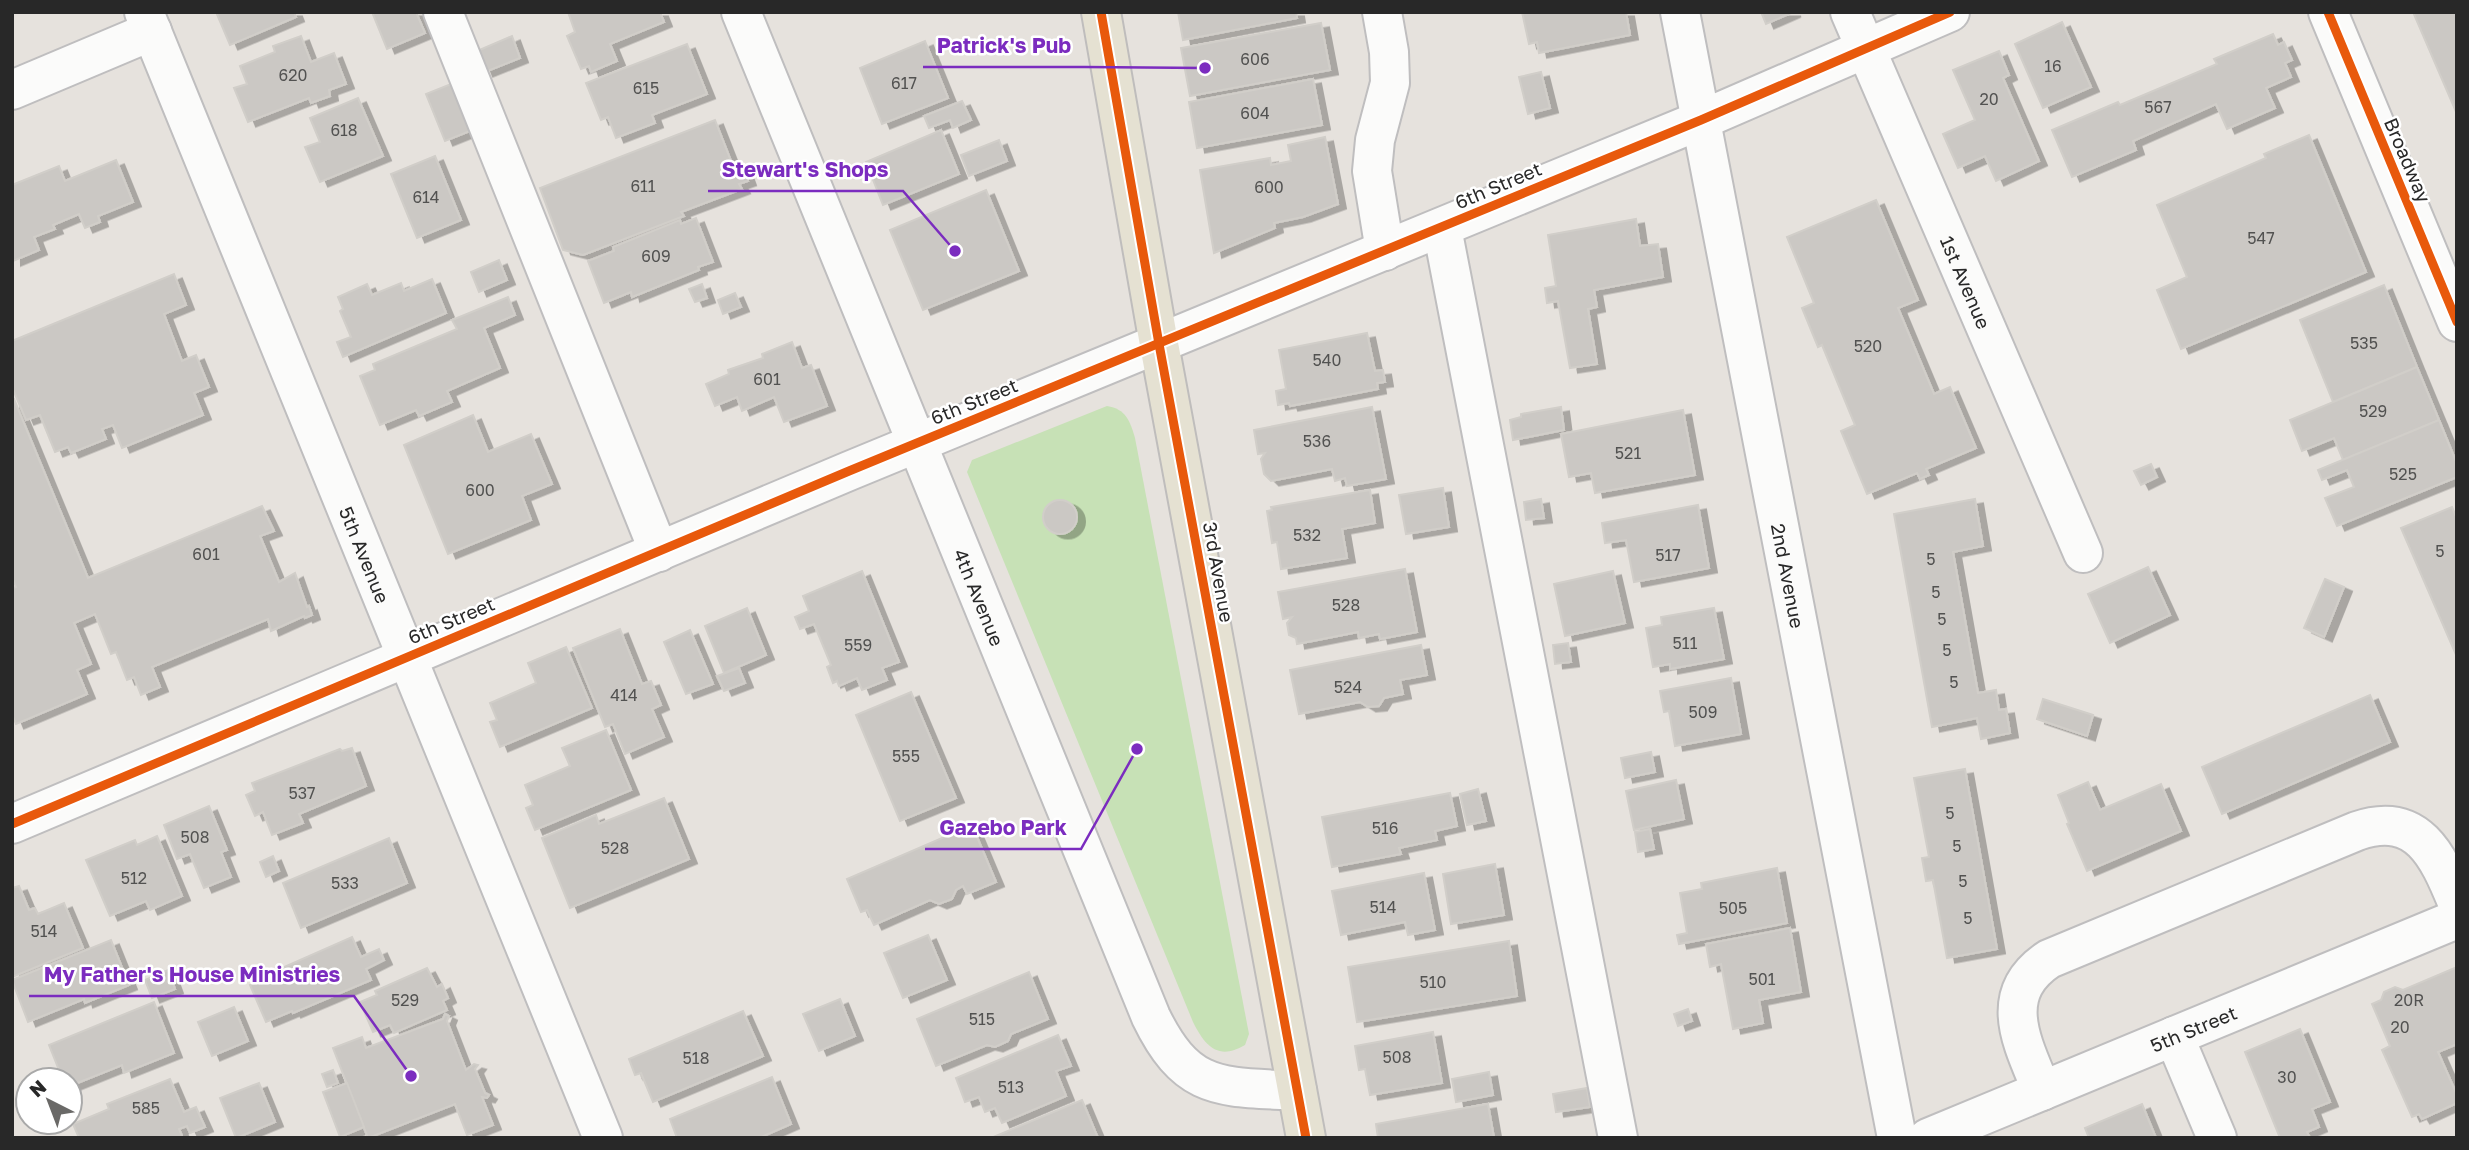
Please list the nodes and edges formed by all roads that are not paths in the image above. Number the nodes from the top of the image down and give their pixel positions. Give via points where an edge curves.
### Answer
1 (443, 12) edge
2 (741, 12) edge
3 (1101, 12) edge
4 (1382, 12) edge
5 (1680, 12) edge
6 (1850, 12) edge
7 (1950, 12) edge
8 (2328, 12) edge
9 (148, 21) edge
10 (1866, 48) junction
11 (12, 90) edge
12 (1701, 120) junction
13 (1442, 228) junction
14 (1385, 251) junction
15 (2457, 322) edge
16 (1159, 344) junction
17 (917, 443) junction
18 (659, 552) junction
19 (2084, 552) dead end
20 (407, 657) junction
21 (12, 824) edge
22 (2457, 902) edge
23 (2457, 919) edge
24 (2175, 1036) junction
25 (1297, 1091) junction
26 (2042, 1091) junction
27 (603, 1138) edge
28 (1306, 1138) edge
29 (1618, 1138) edge
30 (1897, 1138) edge
31 (1928, 1138) edge
32 (2217, 1138) edge

1 - 18 street
2 - 17 street, 4th Avenue
3 - 16 main road, 3rd Avenue
4 - 14 street via 1390,83 1374,140 1372,171
5 - 12 street, 2nd Avenue
6 - 10 street, 1st Avenue
7 - 10 street, 6th Street
8 - 15 street, Broadway
9 - 11 street
9 - 20 street, 5th Avenue
10 - 12 street, 6th Street
10 - 19 street, 1st Avenue
12 - 13 street, 6th Street
12 - 30 street, 2nd Avenue
13 - 14 street, 6th Street
13 - 29 street
14 - 16 street, 6th Street
16 - 17 street, 6th Street
16 - 25 main road, 3rd Avenue
17 - 18 street, 6th Street
17 - 25 street, 4th Avenue via 1164,1043 1186,1068 1208,1081
18 - 20 street, 6th Street
20 - 21 street, 6th Street
20 - 27 street, 5th Avenue
22 - 26 street via 2438,859 2426,844 2393,827 2375,827 2057,955 2035,971 2017,1004 2018,1032
23 - 24 street, 5th Street
24 - 26 street, 5th Street
24 - 32 street
25 - 28 main road, 3rd Avenue
26 - 31 street, 5th Street

